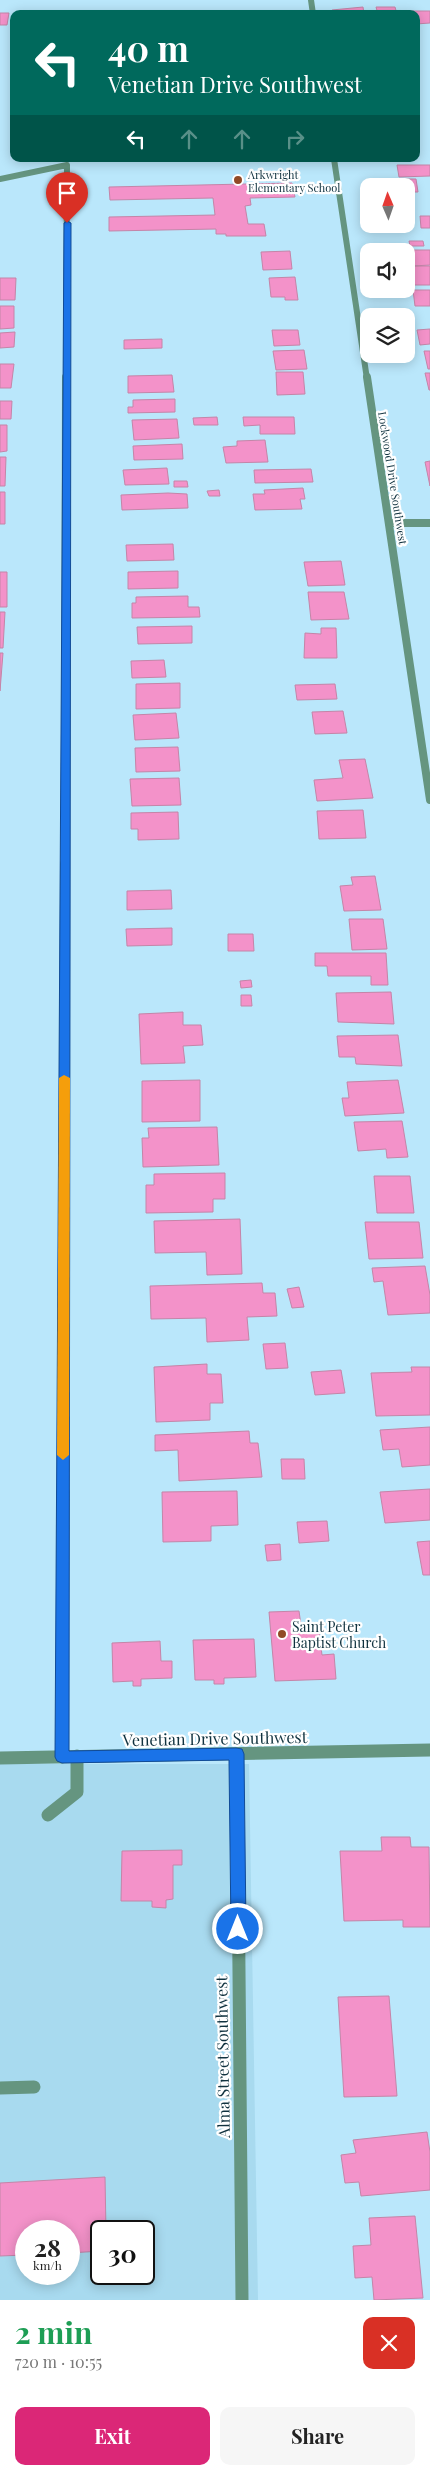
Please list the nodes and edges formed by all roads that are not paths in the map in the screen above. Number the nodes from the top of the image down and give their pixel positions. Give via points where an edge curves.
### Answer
1 (334, 162) edge
2 (0, 179) edge
3 (389, 523) junction
4 (430, 523) edge
5 (430, 800) edge
6 (430, 1750) edge
7 (236, 1754) junction
8 (77, 1756) junction
9 (62, 1757) junction
10 (0, 1758) edge
11 (48, 1815) dead end
12 (34, 2087) dead end
13 (0, 2088) edge
14 (242, 2300) edge

1 - 3 street, Lockwood Drive Southwest
2 - 9 street via 67,165
3 - 4 street
3 - 5 street, Lockwood Drive Southwest
6 - 7 street, Venetian Drive Southwest
7 - 8 street, Venetian Drive Southwest
7 - 14 street, Alma Street Southwest
8 - 9 street, Venetian Drive Southwest
8 - 11 street via 77,1792
9 - 10 street, Venetian Drive Southwest
12 - 13 street

